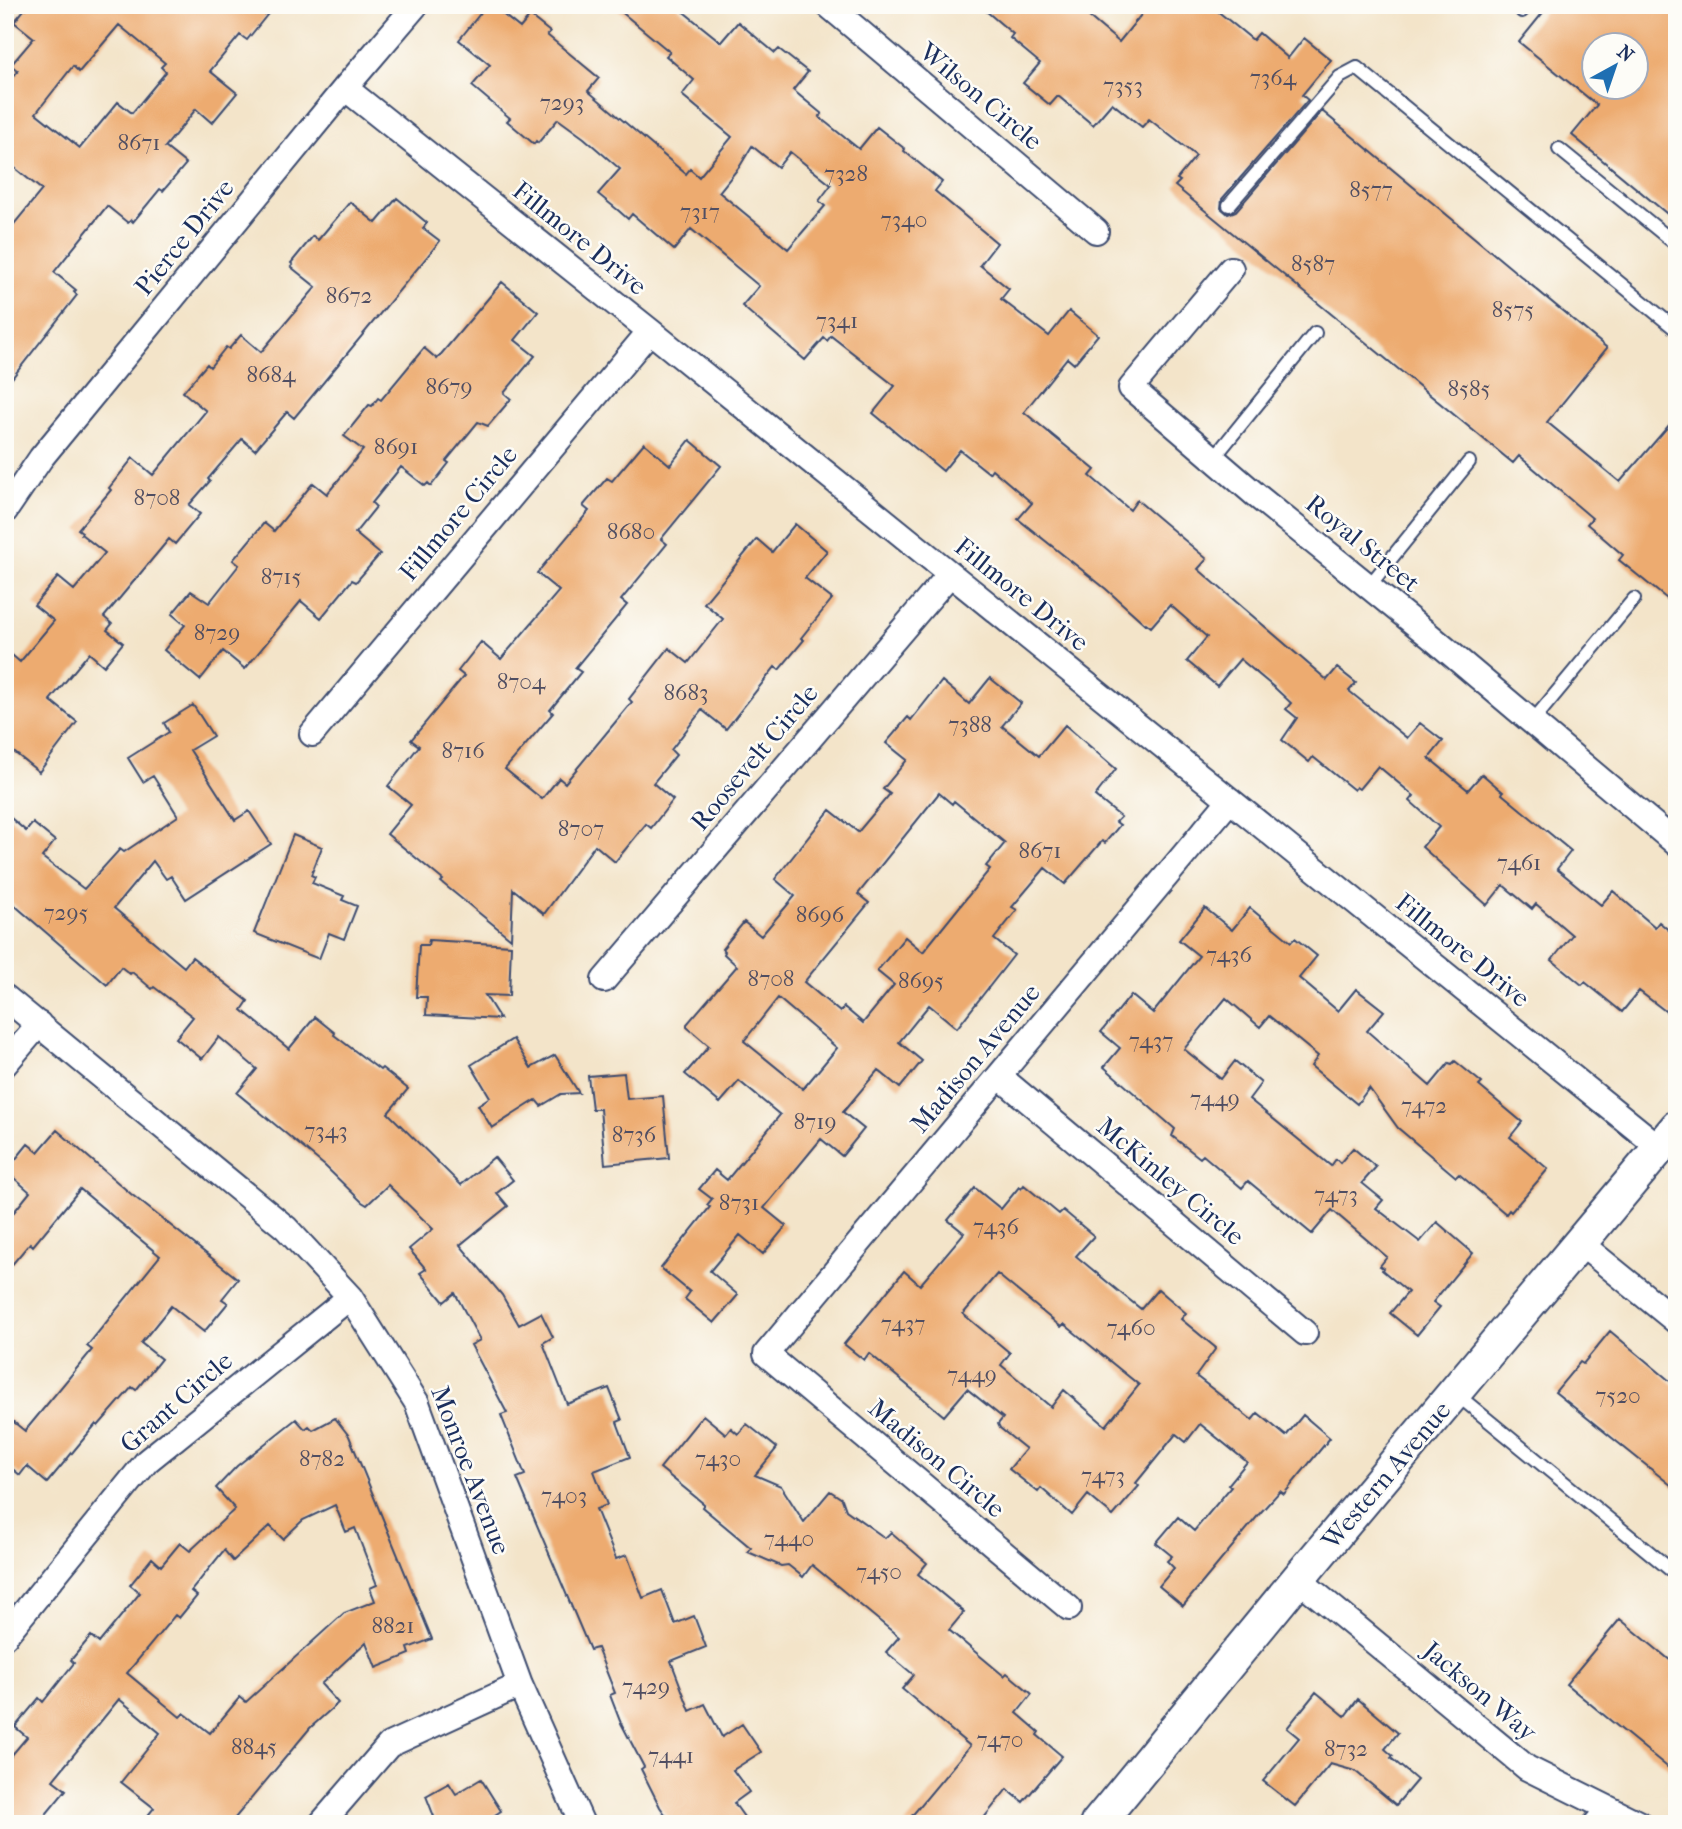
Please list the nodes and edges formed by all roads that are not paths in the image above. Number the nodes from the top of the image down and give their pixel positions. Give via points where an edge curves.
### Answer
1 (416, 5) edge
2 (828, 5) edge
3 (345, 88) junction
4 (1559, 149) dead end
5 (1229, 205) dead end
6 (1096, 231) dead end
7 (1677, 245) edge
8 (1231, 269) dead end
9 (1677, 330) edge
10 (650, 331) junction
11 (1315, 333) dead end
12 (1213, 458) junction
13 (1469, 462) dead end
14 (5, 511) edge
15 (950, 574) junction
16 (1369, 586) junction
17 (1634, 599) dead end
18 (1532, 722) junction
19 (312, 734) dead end
20 (1230, 800) junction
21 (1677, 844) edge
22 (604, 980) dead end
23 (5, 997) edge
24 (38, 1024) junction
25 (5, 1064) edge
26 (999, 1076) junction
27 (1668, 1138) edge
28 (1580, 1243) junction
29 (350, 1297) junction
30 (1677, 1322) edge
31 (1305, 1332) dead end
32 (766, 1354) joint
33 (1455, 1392) junction
34 (1677, 1575) edge
35 (1298, 1579) junction
36 (1069, 1608) dead end
37 (5, 1636) edge
38 (520, 1685) junction
39 (1604, 1805) junction
40 (321, 1824) edge
41 (582, 1824) edge
42 (1097, 1824) edge
43 (1588, 1824) edge
44 (1640, 1824) edge

1 - 3 street, Pierce Drive
2 - 6 street, Wilson Circle
3 - 10 street, Fillmore Drive
3 - 14 street, Pierce Drive via 41,458
4 - 7 lane
5 - 9 lane via 1340,78 1357,68
8 - 12 street, Royal Street via 1130,388
10 - 15 street, Fillmore Drive
10 - 19 street, Fillmore Circle
11 - 12 lane
12 - 16 street, Royal Street
13 - 16 lane
15 - 20 street, Fillmore Drive
15 - 22 street, Roosevelt Circle
16 - 18 street, Royal Street
17 - 18 lane
18 - 21 street, Royal Street
20 - 26 street, Madison Avenue
20 - 27 street, Fillmore Drive
23 - 24 street, Monroe Avenue
24 - 25 street
24 - 29 street, Monroe Avenue via 286,1228
26 - 31 street, McKinley Circle
26 - 32 street, Madison Avenue
27 - 28 main road, Western Avenue
28 - 30 street
28 - 33 main road, Western Avenue
29 - 37 street, Grant Circle via 146,1461
29 - 38 street, Monroe Avenue via 417,1404
32 - 36 street, Madison Circle
33 - 34 lane
33 - 35 main road, Western Avenue
35 - 39 street, Jackson Way via 1527,1768
35 - 42 main road, Western Avenue
38 - 40 street via 389,1745
38 - 41 street, Monroe Avenue
39 - 43 lane
39 - 44 street, Jackson Way

